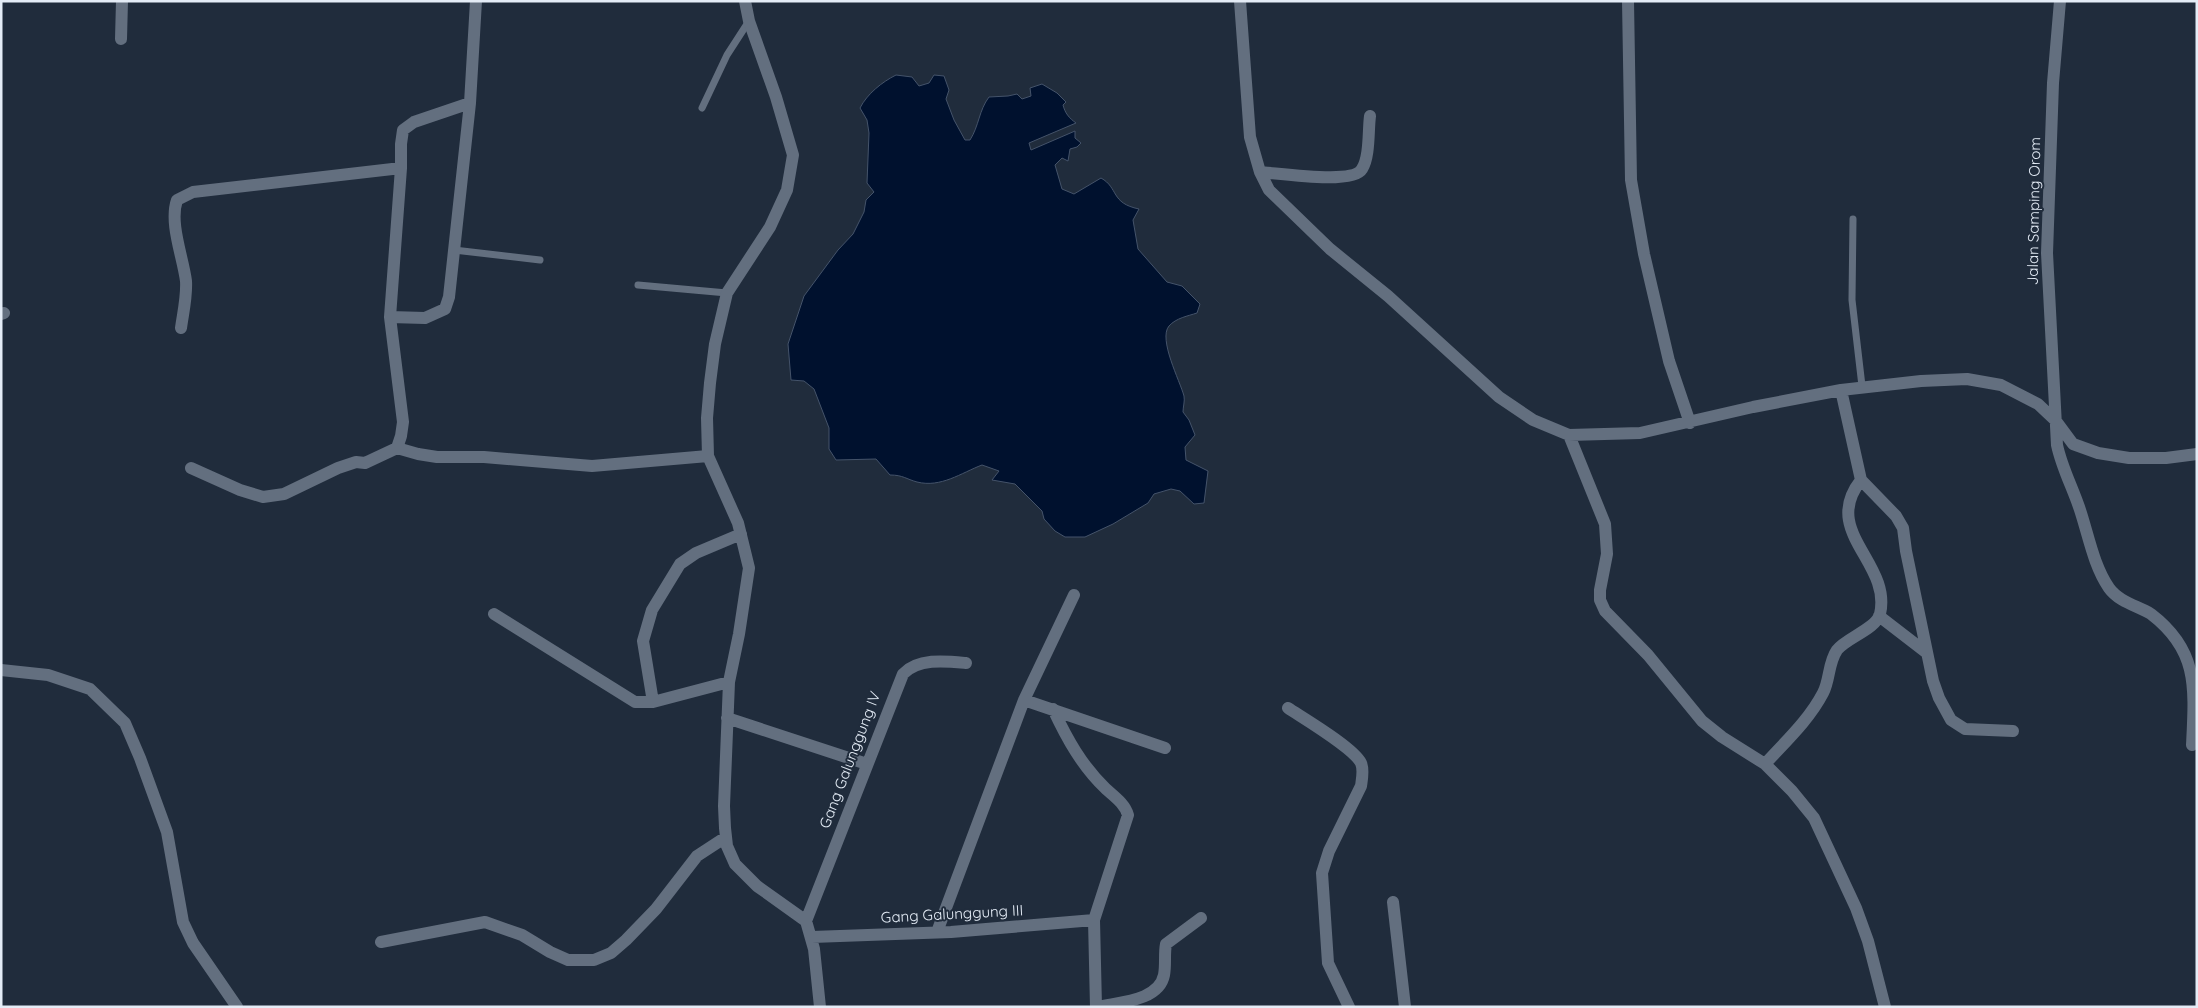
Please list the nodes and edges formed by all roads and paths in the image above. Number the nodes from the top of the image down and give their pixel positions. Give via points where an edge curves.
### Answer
1 (122, 1) edge
2 (476, 1) edge
3 (745, 1) edge
4 (1240, 1) edge
5 (1628, 1) edge
6 (2060, 1) edge
7 (749, 21) junction
8 (121, 39) dead end
9 (470, 103) junction
10 (702, 108) dead end
11 (1370, 116) dead end
12 (401, 168) junction
13 (1260, 172) junction
14 (1853, 218) dead end
15 (454, 250) junction
16 (540, 260) dead end
17 (638, 285) dead end
18 (728, 292) junction
19 (390, 317) junction
20 (181, 328) dead end
21 (1862, 386) junction
22 (1841, 390) junction
23 (2056, 421) junction
24 (1690, 423) junction
25 (1568, 435) junction
26 (397, 448) junction
27 (2197, 454) edge
28 (708, 456) junction
29 (191, 468) dead end
30 (1861, 480) junction
31 (741, 534) junction
32 (1074, 595) dead end
33 (494, 614) dead end
34 (1879, 616) junction
35 (1927, 653) junction
36 (966, 664) dead end
37 (1, 670) edge
38 (729, 682) junction
39 (1024, 700) junction
40 (653, 702) junction
41 (1288, 708) dead end
42 (1053, 709) junction
43 (728, 718) junction
44 (2013, 731) dead end
45 (2192, 745) dead end
46 (1165, 748) dead end
47 (867, 764) junction
48 (1765, 764) junction
49 (726, 837) junction
50 (1393, 902) dead end
51 (1201, 918) dead end
52 (806, 920) junction
53 (1094, 920) junction
54 (938, 932) junction
55 (812, 937) junction
56 (381, 942) dead end
57 (237, 1007) edge
58 (820, 1007) edge
59 (1097, 1007) edge
60 (1349, 1007) edge
61 (1405, 1007) edge
62 (1885, 1007) edge

1 - 8 street
2 - 9 street
3 - 7 street
4 - 13 street via 1250,137
5 - 24 street via 1631,180 1669,361
6 - 23 street, Jalan Samping Orom via 2053,83 2047,253
7 - 10 lane via 727,55
7 - 18 street via 789,138 792,168 787,190 770,227
9 - 12 street via 414,122 404,130
9 - 15 street
11 - 13 street via 1362,170 1354,176 1332,178
12 - 19 street
12 - 20 street via 193,192 177,200 174,216 186,288
13 - 25 street via 1269,190 1330,248 1499,397 1533,420
14 - 21 lane via 1852,300
15 - 16 lane
15 - 19 street via 445,309 426,318
17 - 18 lane
18 - 28 street via 715,344 710,383
19 - 26 street via 403,422
21 - 22 street
21 - 23 street via 1967,379 2001,384 2038,404
22 - 24 street
22 - 30 street
23 - 27 street via 2073,444 2098,453 2129,458
23 - 45 street, Jalan Samping Orom via 2063,470 2110,589 2124,601 2174,630 2191,652 2196,671
24 - 25 street via 1640,433
25 - 48 street via 1606,529 1607,554 1600,590 1605,611 1648,655 1706,725
26 - 28 street via 437,457 484,457 592,466
26 - 29 street via 365,463 338,468 284,494 262,497
28 - 31 street
30 - 34 street via 1848,501 1848,517 1879,588
30 - 35 street via 1902,525
31 - 38 street via 749,568
31 - 40 street via 696,553 680,564 652,610 643,641
32 - 39 street
33 - 40 street via 635,702
34 - 35 street
34 - 48 street via 1838,648 1824,692 1806,719
35 - 44 street via 1933,681 1951,720 1965,729
36 - 47 street, Gang Galunggung IV via 946,661 909,668 896,686
37 - 57 street via 48,675 90,689 125,723 167,832 180,910 187,932
38 - 40 street
38 - 43 street
39 - 42 street
39 - 54 street
41 - 60 street via 1332,737 1362,763 1360,786 1329,850 1322,873 1328,963
42 - 46 street
42 - 53 street via 1076,754 1126,809 1127,820
43 - 47 street
43 - 49 street via 724,806
47 - 52 street, Gang Galunggung IV
48 - 62 street via 1803,803 1823,836 1868,941
49 - 52 street via 735,864 757,886
49 - 56 street via 697,856 656,909 626,940 611,953 594,960 568,960 522,934 486,922
50 - 61 street
51 - 59 street via 1166,944 1165,974 1158,989 1149,995
52 - 55 street
53 - 54 street, Gang Galunggung III
53 - 59 street
54 - 55 street, Gang Galunggung III
55 - 58 street

